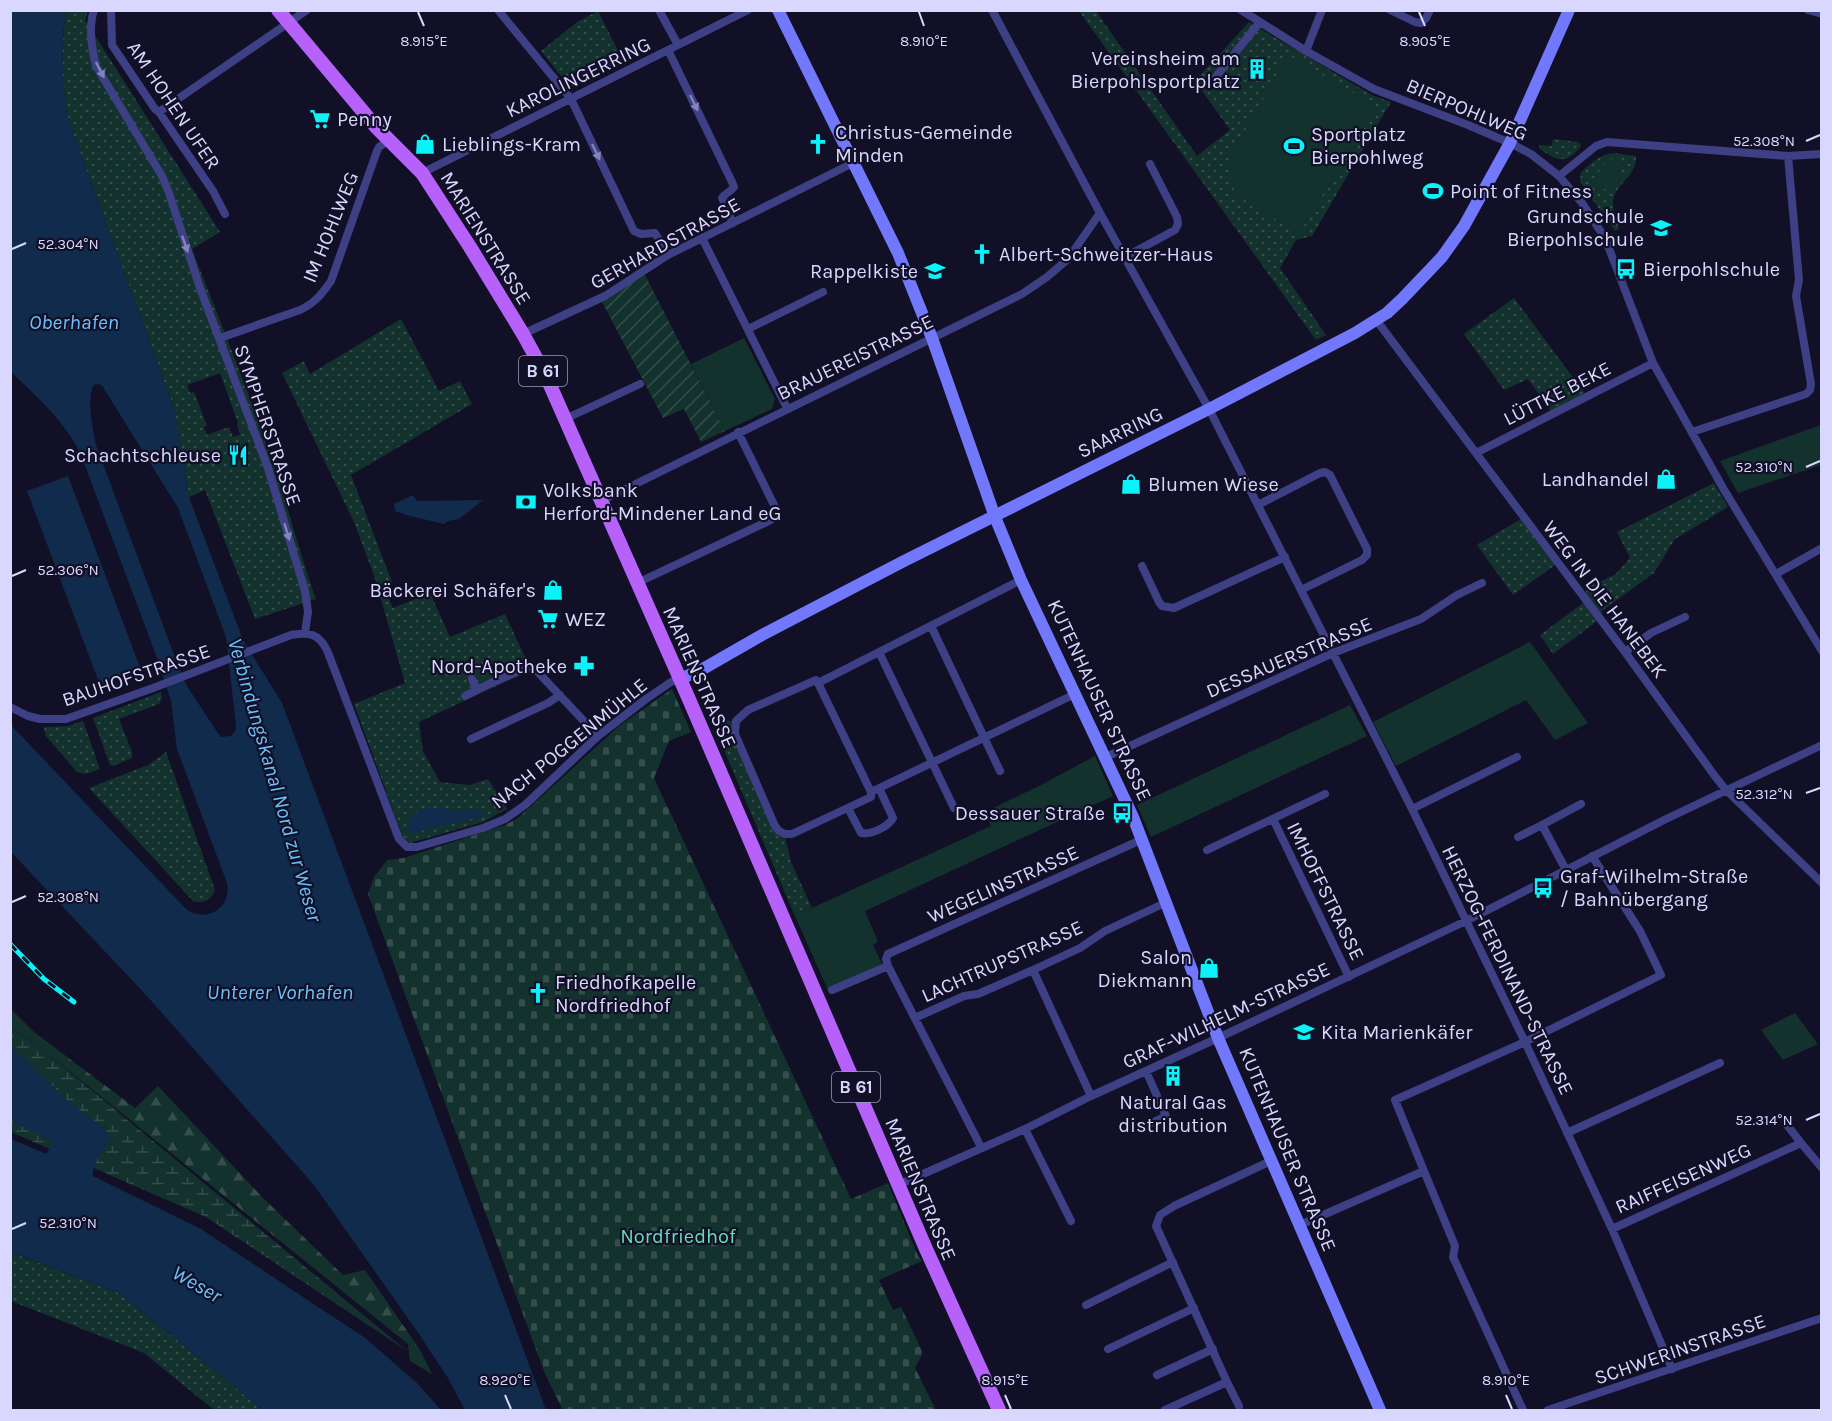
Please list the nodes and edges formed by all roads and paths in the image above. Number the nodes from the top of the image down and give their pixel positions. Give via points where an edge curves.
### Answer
1 (94, 10) edge
2 (111, 10) edge
3 (278, 10) edge
4 (307, 10) edge
5 (498, 10) edge
6 (659, 10) edge
7 (748, 10) edge
8 (778, 10) edge
9 (992, 10) edge
10 (1241, 10) edge
11 (1322, 10) edge
12 (1390, 10) edge
13 (1430, 10) edge
14 (1569, 10) edge
15 (1809, 10) edge
16 (1821, 14) edge
17 (1259, 23) junction
18 (288, 24) junction
19 (678, 45) junction
20 (668, 50) junction
21 (1305, 51) junction
22 (1211, 83) dead end
23 (571, 99) junction
24 (159, 112) junction
25 (389, 140) junction
26 (1510, 143) junction
27 (1821, 154) edge
28 (1788, 156) junction
29 (855, 162) junction
30 (1150, 164) dead end
31 (422, 173) junction
32 (1559, 176) junction
33 (1100, 213) junction
34 (225, 214) dead end
35 (733, 223) junction
36 (702, 238) junction
37 (668, 255) junction
38 (1125, 257) junction
39 (823, 292) dead end
40 (1377, 321) junction
41 (748, 329) junction
42 (523, 334) junction
43 (220, 338) junction
44 (932, 338) junction
45 (1653, 363) junction
46 (640, 384) dead end
47 (787, 408) junction
48 (1209, 409) junction
49 (565, 419) junction
50 (738, 432) junction
51 (1692, 432) junction
52 (1476, 453) junction
53 (601, 501) junction
54 (1258, 505) junction
55 (995, 517) junction
56 (1821, 548) edge
57 (1285, 557) junction
58 (1142, 566) dead end
59 (1776, 574) junction
60 (1021, 580) junction
61 (637, 583) junction
62 (1482, 583) dead end
63 (1301, 590) junction
64 (1685, 617) dead end
65 (930, 626) junction
66 (305, 633) junction
67 (1821, 651) edge
68 (879, 652) junction
69 (1625, 652) junction
70 (1333, 653) junction
71 (472, 679) dead end
72 (680, 679) junction
73 (818, 683) junction
74 (477, 690) junction
75 (1075, 694) junction
76 (560, 695) junction
77 (465, 696) dead end
78 (10, 707) edge
79 (598, 736) junction
80 (984, 737) junction
81 (471, 739) dead end
82 (1821, 745) edge
83 (1106, 757) junction
84 (1517, 757) dead end
85 (932, 762) junction
86 (1000, 771) dead end
87 (875, 790) junction
88 (1726, 790) junction
89 (1325, 794) dead end
90 (1581, 804) dead end
91 (849, 808) junction
92 (954, 808) dead end
93 (1413, 809) junction
94 (1273, 819) junction
95 (1542, 825) junction
96 (1518, 837) dead end
97 (1143, 839) junction
98 (1207, 850) dead end
99 (1592, 856) junction
100 (1566, 870) junction
101 (1821, 883) edge
102 (1167, 902) junction
103 (1468, 920) junction
104 (888, 966) junction
105 (1033, 970) junction
106 (1348, 977) junction
107 (832, 990) dead end
108 (915, 1018) junction
109 (1218, 1038) junction
110 (1526, 1042) junction
111 (1720, 1064) dead end
112 (1146, 1071) junction
113 (1091, 1096) junction
114 (1787, 1125) dead end
115 (1141, 1128) dead end
116 (1025, 1129) junction
117 (1567, 1133) junction
118 (1801, 1143) junction
119 (981, 1148) junction
120 (1271, 1161) junction
121 (1821, 1168) edge
122 (1424, 1171) junction
123 (898, 1185) junction
124 (1071, 1221) dead end
125 (1299, 1225) junction
126 (1612, 1229) junction
127 (1173, 1262) junction
128 (1086, 1305) dead end
129 (1194, 1308) junction
130 (1821, 1318) edge
131 (1108, 1349) dead end
132 (1212, 1349) junction
133 (1672, 1369) junction
134 (1157, 1375) dead end
135 (1227, 1382) junction
136 (1239, 1406) dead end
137 (999, 1410) edge
138 (1165, 1410) edge
139 (1380, 1410) edge
140 (1523, 1410) edge
141 (1548, 1410) edge

1 -> 43 street, SYMPHERSTRASSE via 92,47 96,66 162,176
2 - 24 street, AM HOHEN UFER via 112,45
3 - 18 main road, MARIENSTRASSE / B 61
4 - 18 street
5 - 23 street
6 - 19 street
7 - 19 street, KAROLINGERRING
8 - 29 street, KUTENHAUSER STRASSE
9 - 33 street, HERZOG-FERDINAND-STRASSE
10 - 17 street, BIERPOHLWEG
11 - 21 street
12 - 13 street via 1421,23
14 - 26 street, SAARRING
15 - 16 street
17 - 21 street, BIERPOHLWEG
17 - 22 street
18 - 24 street
18 - 25 main road, MARIENSTRASSE / B 61
19 - 20 street, KAROLINGERRING
20 - 23 street, KAROLINGERRING
20 -> 35 street via 734,187 722,198
21 - 26 street, BIERPOHLWEG via 1374,89
23 - 31 street, KAROLINGERRING
23 -> 37 street via 634,231 655,233
24 - 34 street, AM HOHEN UFER
25 - 31 main road, MARIENSTRASSE / B 61
25 - 43 street, IM HOHLWEG via 377,152 331,281 320,297 300,310
26 - 32 street, BIERPOHLWEG
26 - 40 street, SAARRING via 1455,242
27 - 28 street
28 - 32 street via 1607,142 1596,146
28 - 51 street via 1799,280 1796,296 1810,390
29 - 35 street, GERHARDSTRASSE
29 - 44 street, KUTENHAUSER STRASSE
30 - 38 street via 1178,224 1175,230
31 - 42 main road, MARIENSTRASSE / B 61
32 - 45 street, BIERPOHLWEG via 1605,238
33 - 38 street, HERZOG-FERDINAND-STRASSE
33 - 44 street, BRAUEREISTRASSE via 1068,259 1047,277 1022,294
35 - 36 street, GERHARDSTRASSE
36 - 37 street, GERHARDSTRASSE
36 - 41 street
37 - 42 street, GERHARDSTRASSE via 605,296
38 - 48 street, HERZOG-FERDINAND-STRASSE
39 - 41 street
40 - 48 street, SAARRING
40 - 52 street, WEG IN DIE HANEBEK
41 - 47 street
42 - 49 main road, MARIENSTRASSE / B 61
43 -> 66 street, SYMPHERSTRASSE via 268,468 305,591
44 - 47 street, BRAUEREISTRASSE
44 - 55 street, KUTENHAUSER STRASSE
45 - 51 street, BIERPOHLWEG
45 - 52 street, LÜTTKE BEKE
46 - 49 street
47 - 50 street, BRAUEREISTRASSE
48 - 54 street, HERZOG-FERDINAND-STRASSE
48 - 55 street, SAARRING
49 - 53 main road, MARIENSTRASSE / B 61
50 - 53 street, BRAUEREISTRASSE
50 - 61 street via 775,507 771,520
51 - 59 street, BIERPOHLWEG
52 - 69 street, WEG IN DIE HANEBEK
53 - 61 main road, MARIENSTRASSE / B 61
54 - 57 street, HERZOG-FERDINAND-STRASSE
54 - 63 street via 1320,472 1330,475 1367,555
55 - 60 street, KUTENHAUSER STRASSE
55 - 72 street, SAARRING
56 - 59 street
57 - 58 street via 1174,608 1158,602
57 - 63 street, HERZOG-FERDINAND-STRASSE
59 - 67 street, BIERPOHLWEG
60 - 65 street
60 - 75 street, KUTENHAUSER STRASSE
61 - 72 main road, MARIENSTRASSE / B 61
62 - 70 street, DESSAUERSTRASSE via 1421,620
63 - 70 street, HERZOG-FERDINAND-STRASSE
64 - 69 street via 1651,633
65 - 68 street
65 - 80 street
66 - 78 street, BAUHOFSTRASSE via 66,719 40,719
66 - 79 street, NACH POGGENMÜHLE via 319,638 327,650 396,834 407,847 431,844 505,819
68 - 73 street
68 - 85 street
69 - 88 street, WEG IN DIE HANEBEK
70 - 83 street, DESSAUERSTRASSE
70 - 93 street, HERZOG-FERDINAND-STRASSE
71 - 74 street
72 - 79 street, NACH POGGENMÜHLE
72 - 123 main road, MARIENSTRASSE / B 61
73 - 87 street
73 - 91 street via 816,680 743,713 736,721 735,734 779,831 799,831
74 - 76 street via 528,667 534,668
74 - 77 street
75 - 80 street
75 - 83 street, KUTENHAUSER STRASSE
76 - 79 street
76 - 81 street
80 - 85 street
80 - 86 street
82 - 88 street, GRAF-WILHELM-STRASSE
83 - 97 street, KUTENHAUSER STRASSE
84 - 93 street
85 - 87 street
85 - 92 street
87 - 91 street via 871,797
87 - 91 street via 891,812 888,825 861,833
88 - 99 street, GRAF-WILHELM-STRASSE
88 - 101 street, WEG IN DIE HANEBEK
89 - 94 street
90 - 95 street
93 - 103 street, HERZOG-FERDINAND-STRASSE
94 - 98 street
94 - 106 street, IMHOFFSTRASSE
95 - 96 street
95 - 100 street
97 - 102 street, KUTENHAUSER STRASSE
97 - 104 street, WEGELINSTRASSE via 888,954
99 - 100 street, GRAF-WILHELM-STRASSE
99 - 110 street via 1640,931 1661,975
100 - 103 street, GRAF-WILHELM-STRASSE
102 - 105 street, LACHTRUPSTRASSE
102 - 109 street, KUTENHAUSER STRASSE
103 - 106 street, GRAF-WILHELM-STRASSE
103 - 110 street, HERZOG-FERDINAND-STRASSE
104 - 107 street
104 - 108 street
105 - 108 street, LACHTRUPSTRASSE
105 - 113 street
106 - 109 street, GRAF-WILHELM-STRASSE
108 - 119 street
109 - 112 street, GRAF-WILHELM-STRASSE
109 - 120 street, KUTENHAUSER STRASSE
110 - 117 street, HERZOG-FERDINAND-STRASSE
110 - 122 street via 1395,1100
111 - 117 street
112 - 113 street, GRAF-WILHELM-STRASSE
112 - 115 street via 1166,1116
113 - 116 street, GRAF-WILHELM-STRASSE
114 - 118 street
116 - 119 street, GRAF-WILHELM-STRASSE
116 - 124 street
117 - 126 street, HERZOG-FERDINAND-STRASSE
118 - 121 street
118 - 126 street, RAIFFEISENWEG
119 - 123 street, GRAF-WILHELM-STRASSE
120 - 125 street, KUTENHAUSER STRASSE
120 - 127 street via 1160,1215 1156,1227
122 - 125 street
122 - 140 street via 1455,1246 1453,1257
123 - 137 main road, MARIENSTRASSE / B 61
125 - 139 street, KUTENHAUSER STRASSE
126 - 133 street, HERZOG-FERDINAND-STRASSE
127 - 128 street
127 - 129 street
129 - 131 street
129 - 132 street
130 - 133 street, SCHWERINSTRASSE
132 - 134 street
132 - 135 street
133 - 141 street, SCHWERINSTRASSE
135 - 136 street
135 - 138 street

